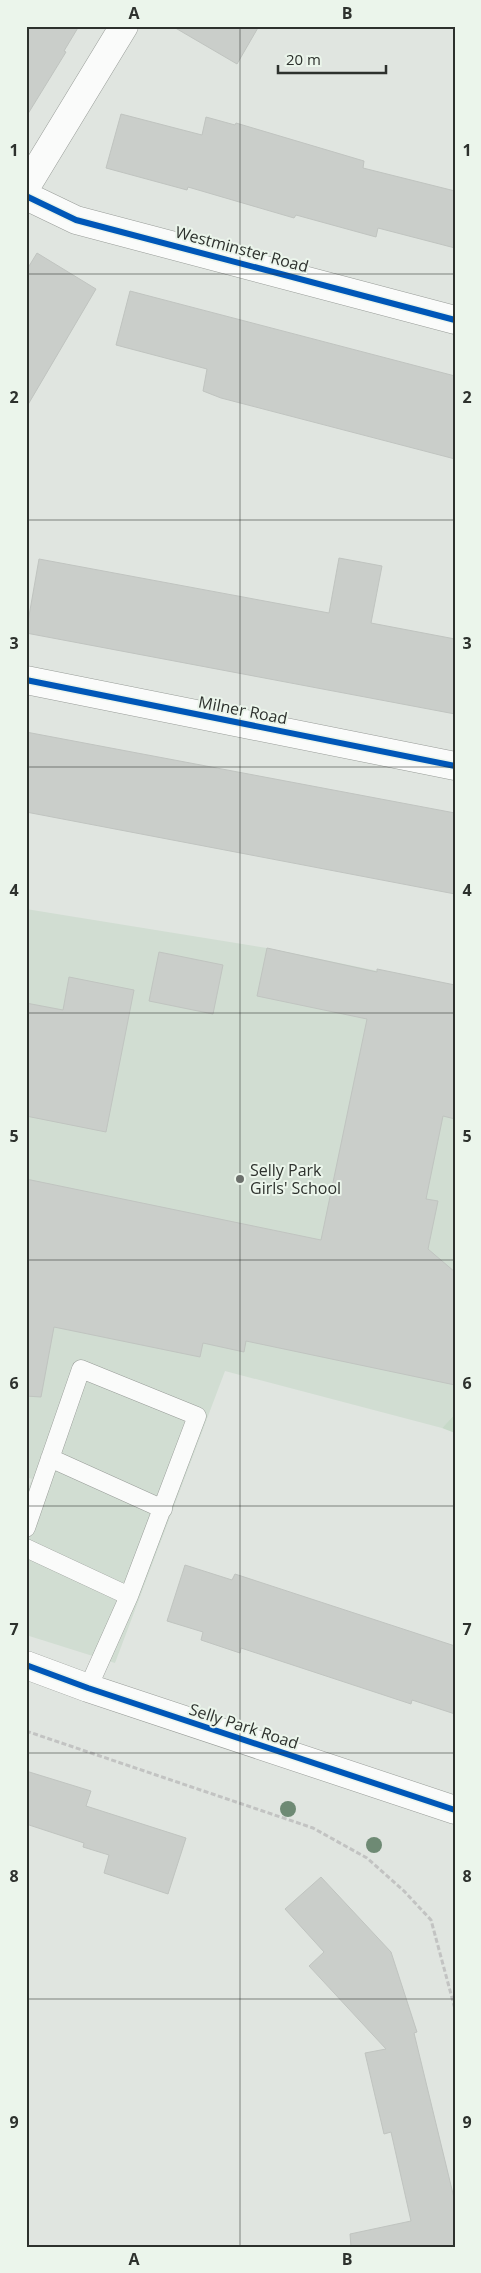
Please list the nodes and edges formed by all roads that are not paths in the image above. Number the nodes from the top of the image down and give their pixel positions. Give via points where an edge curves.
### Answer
1 (124, 26) edge
2 (26, 187) edge
3 (26, 196) edge
4 (455, 320) edge
5 (26, 680) edge
6 (455, 766) edge
7 (50, 1458) junction
8 (163, 1509) junction
9 (26, 1528) edge
10 (26, 1548) edge
11 (129, 1596) junction
12 (26, 1665) edge
13 (88, 1688) junction
14 (455, 1810) edge

1 - 2 street
3 - 4 street, Westminster Road via 76,220
5 - 6 street, Milner Road
7 - 8 lane
7 - 8 lane via 81,1369 197,1416
7 - 9 lane
8 - 11 lane
10 - 11 lane
11 - 13 lane
12 - 13 street, Selly Park Road
13 - 14 street, Selly Park Road

